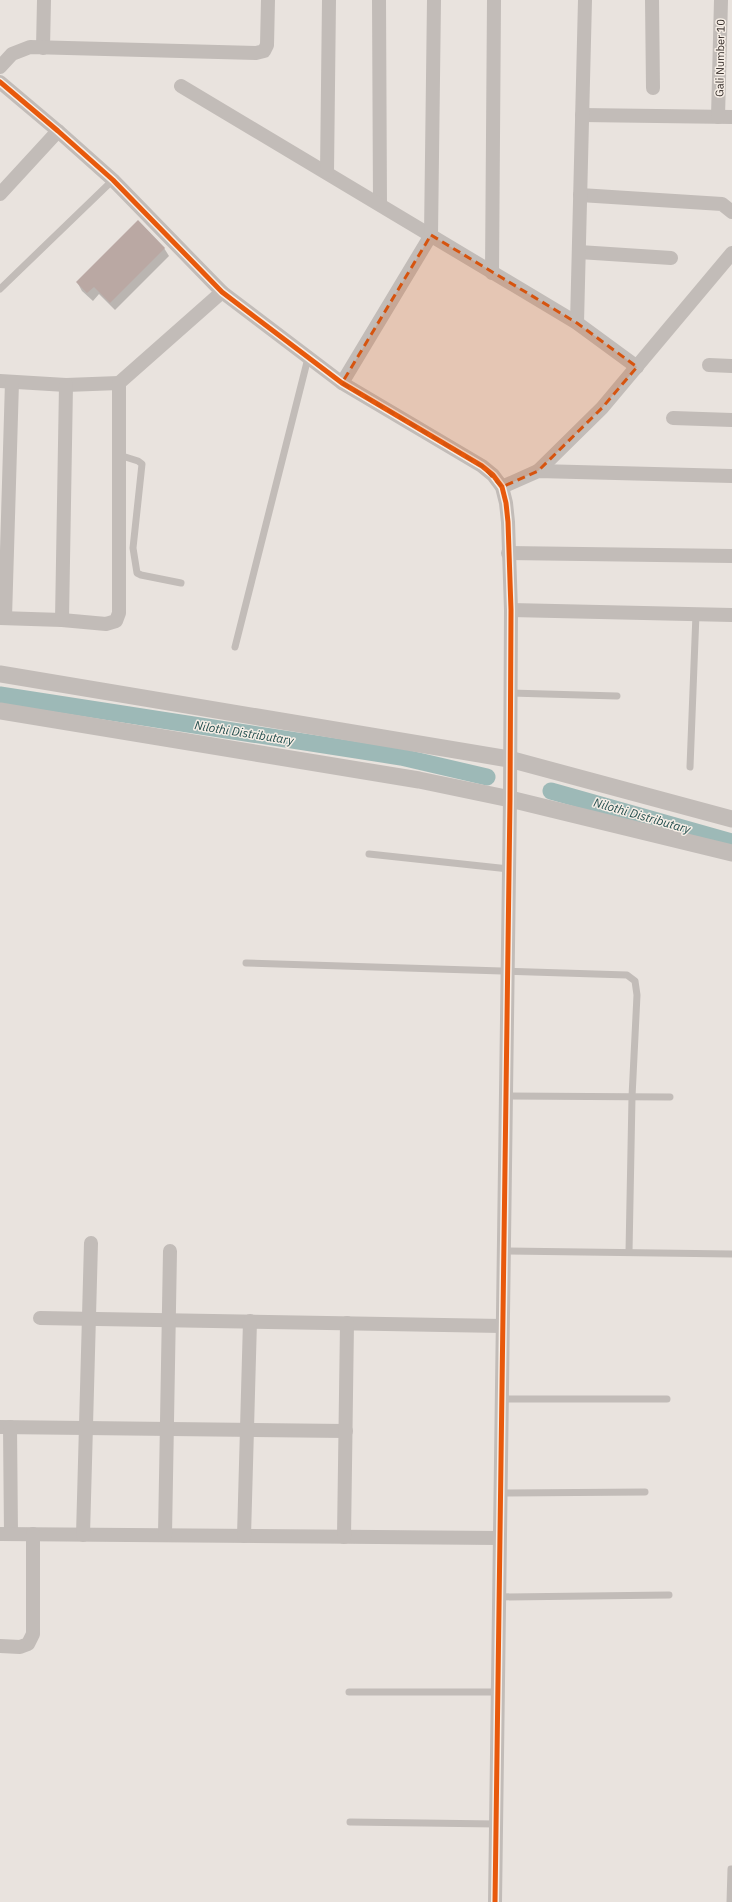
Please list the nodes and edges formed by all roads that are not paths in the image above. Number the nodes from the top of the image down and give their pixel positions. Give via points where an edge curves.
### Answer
1 (44, 0) edge
2 (268, 0) edge
3 (328, 0) edge
4 (380, 0) edge
5 (434, 0) edge
6 (494, 0) edge
7 (585, 0) edge
8 (652, 0) edge
9 (721, 0) edge
10 (43, 48) junction
11 (0, 67) edge
12 (0, 82) edge
13 (181, 86) dead end
14 (653, 88) dead end
15 (582, 115) junction
16 (725, 117) edge
17 (58, 130) junction
18 (327, 172) junction
19 (112, 180) junction
20 (0, 194) edge
21 (580, 195) junction
22 (380, 204) junction
23 (732, 212) edge
24 (431, 235) junction
25 (579, 252) junction
26 (732, 253) edge
27 (671, 258) dead end
28 (492, 273) junction
29 (0, 289) edge
30 (222, 292) junction
31 (577, 323) junction
32 (308, 358) junction
33 (709, 365) dead end
34 (732, 366) edge
35 (636, 367) junction
36 (6, 382) edge
37 (119, 383) junction
38 (342, 383) junction
39 (66, 385) junction
40 (673, 418) dead end
41 (732, 420) edge
42 (119, 455) junction
43 (538, 471) junction
44 (732, 476) edge
45 (502, 487) junction
46 (508, 553) junction
47 (732, 556) edge
48 (181, 583) dead end
49 (511, 610) junction
50 (696, 614) junction
51 (732, 615) edge
52 (3, 618) edge
53 (62, 620) junction
54 (235, 647) dead end
55 (0, 674) edge
56 (510, 693) junction
57 (618, 696) dead end
58 (0, 711) edge
59 (509, 759) junction
60 (690, 766) dead end
61 (510, 799) junction
62 (732, 819) edge
63 (369, 854) dead end
64 (732, 854) edge
65 (509, 869) junction
66 (246, 963) dead end
67 (507, 971) junction
68 (506, 1096) junction
69 (632, 1097) junction
70 (670, 1097) dead end
71 (91, 1243) dead end
72 (170, 1251) dead end
73 (503, 1251) junction
74 (629, 1252) junction
75 (732, 1254) edge
76 (40, 1318) dead end
77 (89, 1318) junction
78 (169, 1320) junction
79 (250, 1321) junction
80 (347, 1323) junction
81 (502, 1326) junction
82 (501, 1399) junction
83 (667, 1399) dead end
84 (5, 1427) edge
85 (86, 1427) junction
86 (167, 1428) junction
87 (247, 1429) junction
88 (346, 1431) junction
89 (646, 1492) dead end
90 (500, 1493) junction
91 (6, 1534) edge
92 (33, 1534) junction
93 (83, 1535) junction
94 (165, 1535) junction
95 (244, 1536) junction
96 (344, 1537) junction
97 (499, 1538) junction
98 (669, 1595) dead end
99 (499, 1597) junction
100 (0, 1646) edge
101 (349, 1692) dead end
102 (497, 1692) junction
103 (350, 1822) dead end
104 (496, 1824) junction
105 (731, 1869) dead end
106 (495, 1902) edge
107 (730, 1902) edge

1 - 10 street
2 - 10 street via 267,45 264,51 256,53
3 - 18 street
4 - 22 street
5 - 24 street
6 - 28 street
7 - 15 street
8 - 14 street
9 - 16 street, Gali Number 10
10 - 11 street via 22,49 12,54
12 - 17 street
13 - 18 street
15 - 16 street
15 - 21 street
17 - 19 street
17 - 20 street
18 - 22 street
19 - 29 lane
19 - 30 street
21 - 23 street via 722,204
21 - 25 street
22 - 24 street
24 - 28 street
24 - 38 street
25 - 27 street
25 - 31 street
26 - 35 street
28 - 31 street
30 - 32 street
30 - 37 street
31 - 35 street
32 - 38 street
32 - 54 lane
33 - 34 street
35 - 43 street via 602,408
36 - 39 street
36 - 52 street
37 - 39 street
37 - 42 street
38 - 45 street via 482,466
39 - 53 street
40 - 41 street
42 - 48 lane via 142,464 133,548 137,573
42 - 53 street via 119,613 116,622 106,624
43 - 44 street
43 - 45 street
45 - 46 street via 508,522
46 - 47 street
46 - 49 street
49 - 50 street
49 - 56 street
50 - 51 street
50 - 60 lane
52 - 53 street
55 - 59 street
56 - 57 lane
56 - 59 street
58 - 61 street via 419,780
59 - 61 street
59 - 62 street
61 - 64 street
61 - 65 street
63 - 65 lane
65 - 67 street
66 - 67 lane
67 - 68 street
67 - 69 lane via 627,975 635,980
68 - 69 lane
68 - 73 street
69 - 70 lane
69 - 74 lane
71 - 77 street
72 - 78 street
73 - 74 lane
73 - 81 street
74 - 75 lane
76 - 77 street
77 - 78 street
77 - 85 street
78 - 79 street
78 - 86 street
79 - 80 street
79 - 87 street
80 - 81 street
80 - 88 street
81 - 82 street
82 - 83 lane
82 - 90 street
84 - 85 street
84 - 91 street
85 - 86 street
85 - 93 street
86 - 87 street
86 - 94 street
87 - 88 street
87 - 95 street
88 - 96 street
89 - 90 lane
90 - 97 street
91 - 92 street
92 - 93 street
92 - 100 street via 33,1634 28,1644 20,1647
93 - 94 street
94 - 95 street
95 - 96 street
96 - 97 street
97 - 99 street
98 - 99 lane
99 - 102 street
101 - 102 lane
102 - 104 street
103 - 104 lane
104 - 106 street
105 - 107 lane

